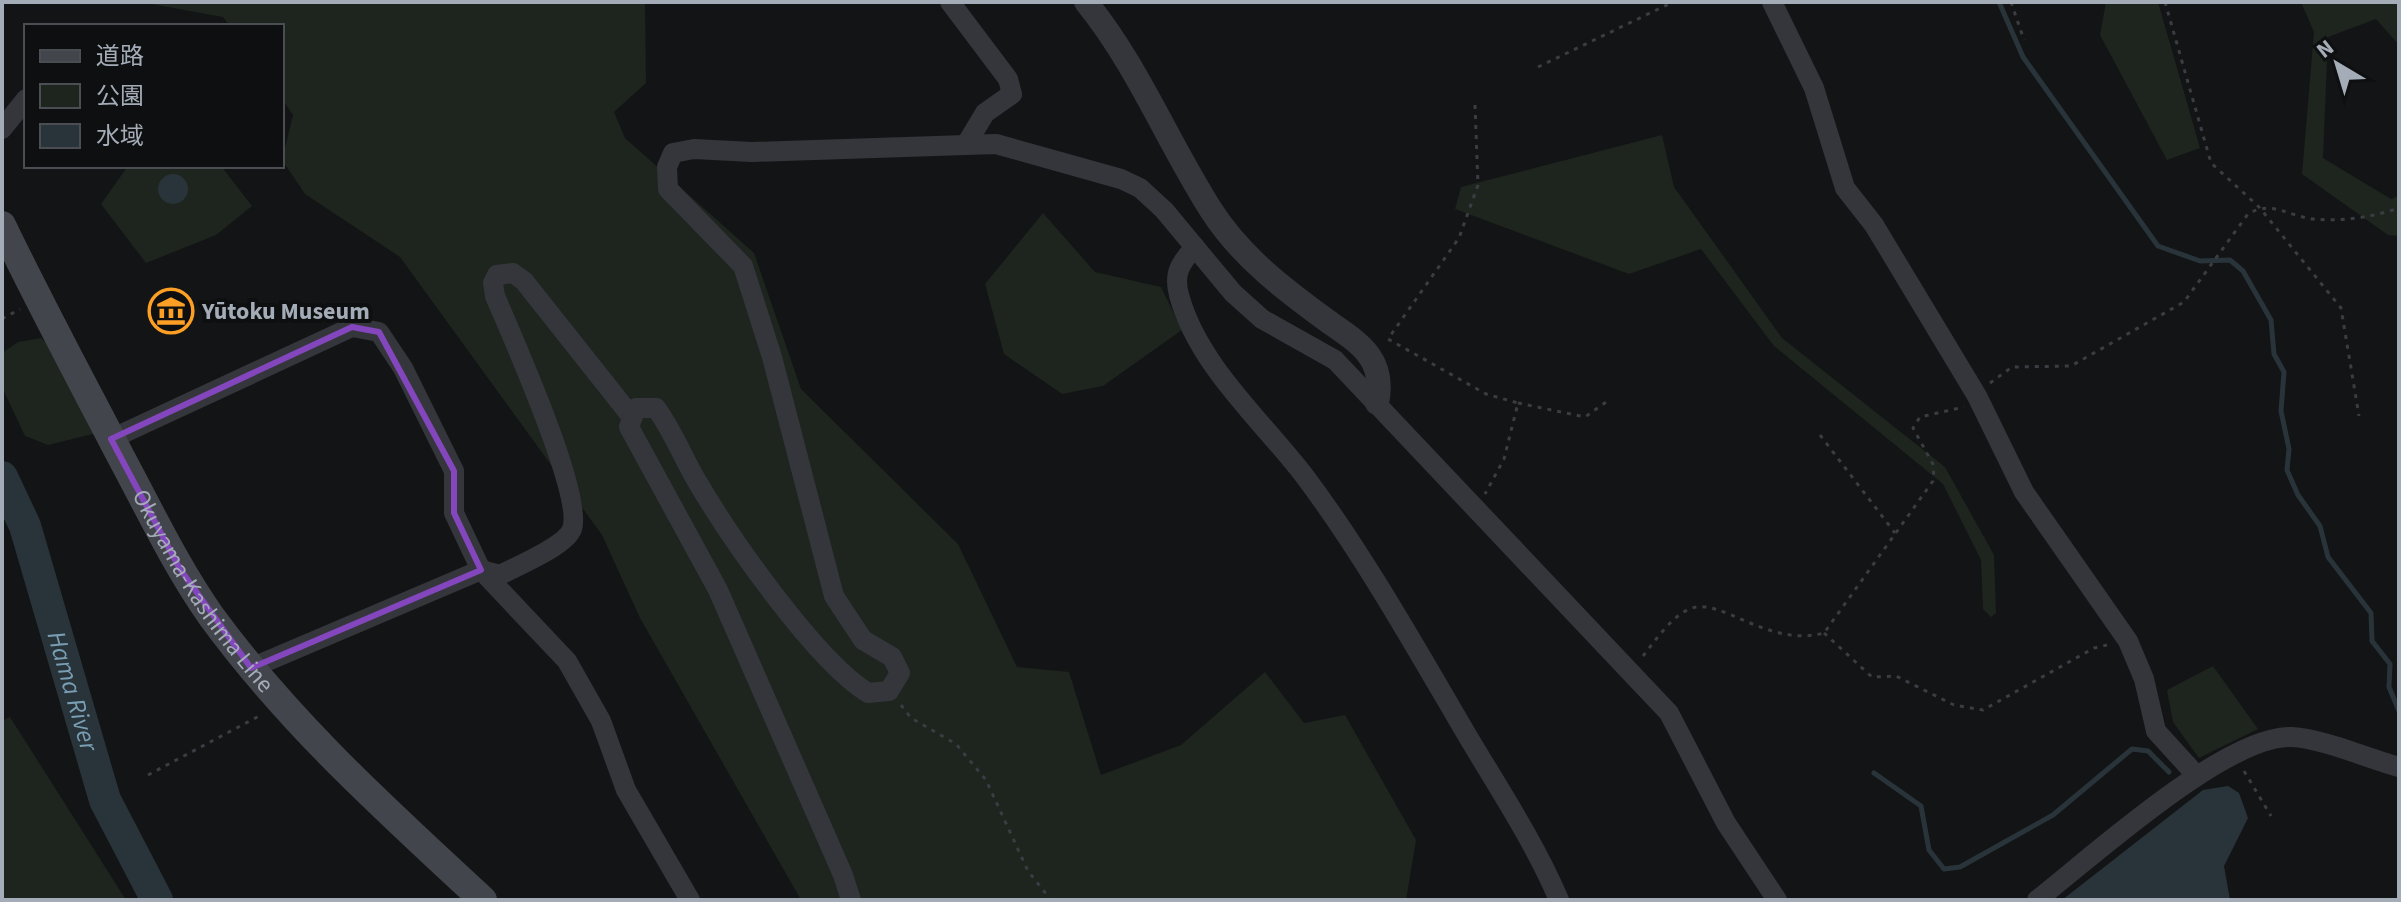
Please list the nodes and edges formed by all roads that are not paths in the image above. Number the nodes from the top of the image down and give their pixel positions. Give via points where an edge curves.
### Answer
1 (950, 2) edge
2 (1086, 2) edge
3 (1772, 2) edge
4 (24, 102) edge
5 (2, 129) edge
6 (967, 143) junction
7 (2, 225) edge
8 (1195, 247) junction
9 (1377, 403) junction
10 (631, 416) junction
11 (111, 439) junction
12 (481, 570) junction
13 (251, 668) junction
14 (2399, 767) edge
15 (2197, 776) junction
16 (483, 900) edge
17 (690, 900) edge
18 (851, 900) edge
19 (1559, 900) edge
20 (1777, 900) edge
21 (2037, 900) edge

1 - 6 street via 1008,79 1012,94 985,113
2 - 9 street via 1132,66 1212,211 1282,288 1360,343 1381,383
3 - 15 street via 1814,88 1845,188 1874,225 1977,396 2024,492 2128,641 2156,731
4 - 5 street
6 - 8 street via 996,144 1121,179 1164,210
6 - 10 street via 752,152 694,149 673,153 667,167 668,189 743,266 834,596 863,640 892,657 900,673 889,691 868,693 821,650 766,583 656,408 636,408
7 - 11 main road, Okuyama-Kashima Line
8 - 9 street via 1262,319 1335,360
8 - 19 street via 1180,262 1176,276 1179,296 1200,341 1307,480 1418,652
9 - 20 street via 1669,713 1726,823
10 - 12 street via 524,281 513,273 497,275 495,296 573,504 572,529 564,540 500,575
10 - 18 street via 636,445 718,590
11 - 12 street via 352,327 379,332 403,368 454,471 454,513
11 - 13 main road, Okuyama-Kashima Line via 180,569
12 - 13 street
12 - 17 street via 567,661 601,721 626,790
13 - 16 main road, Okuyama-Kashima Line via 334,762
14 - 15 street via 2294,737 2263,740 2226,755
15 - 21 street

